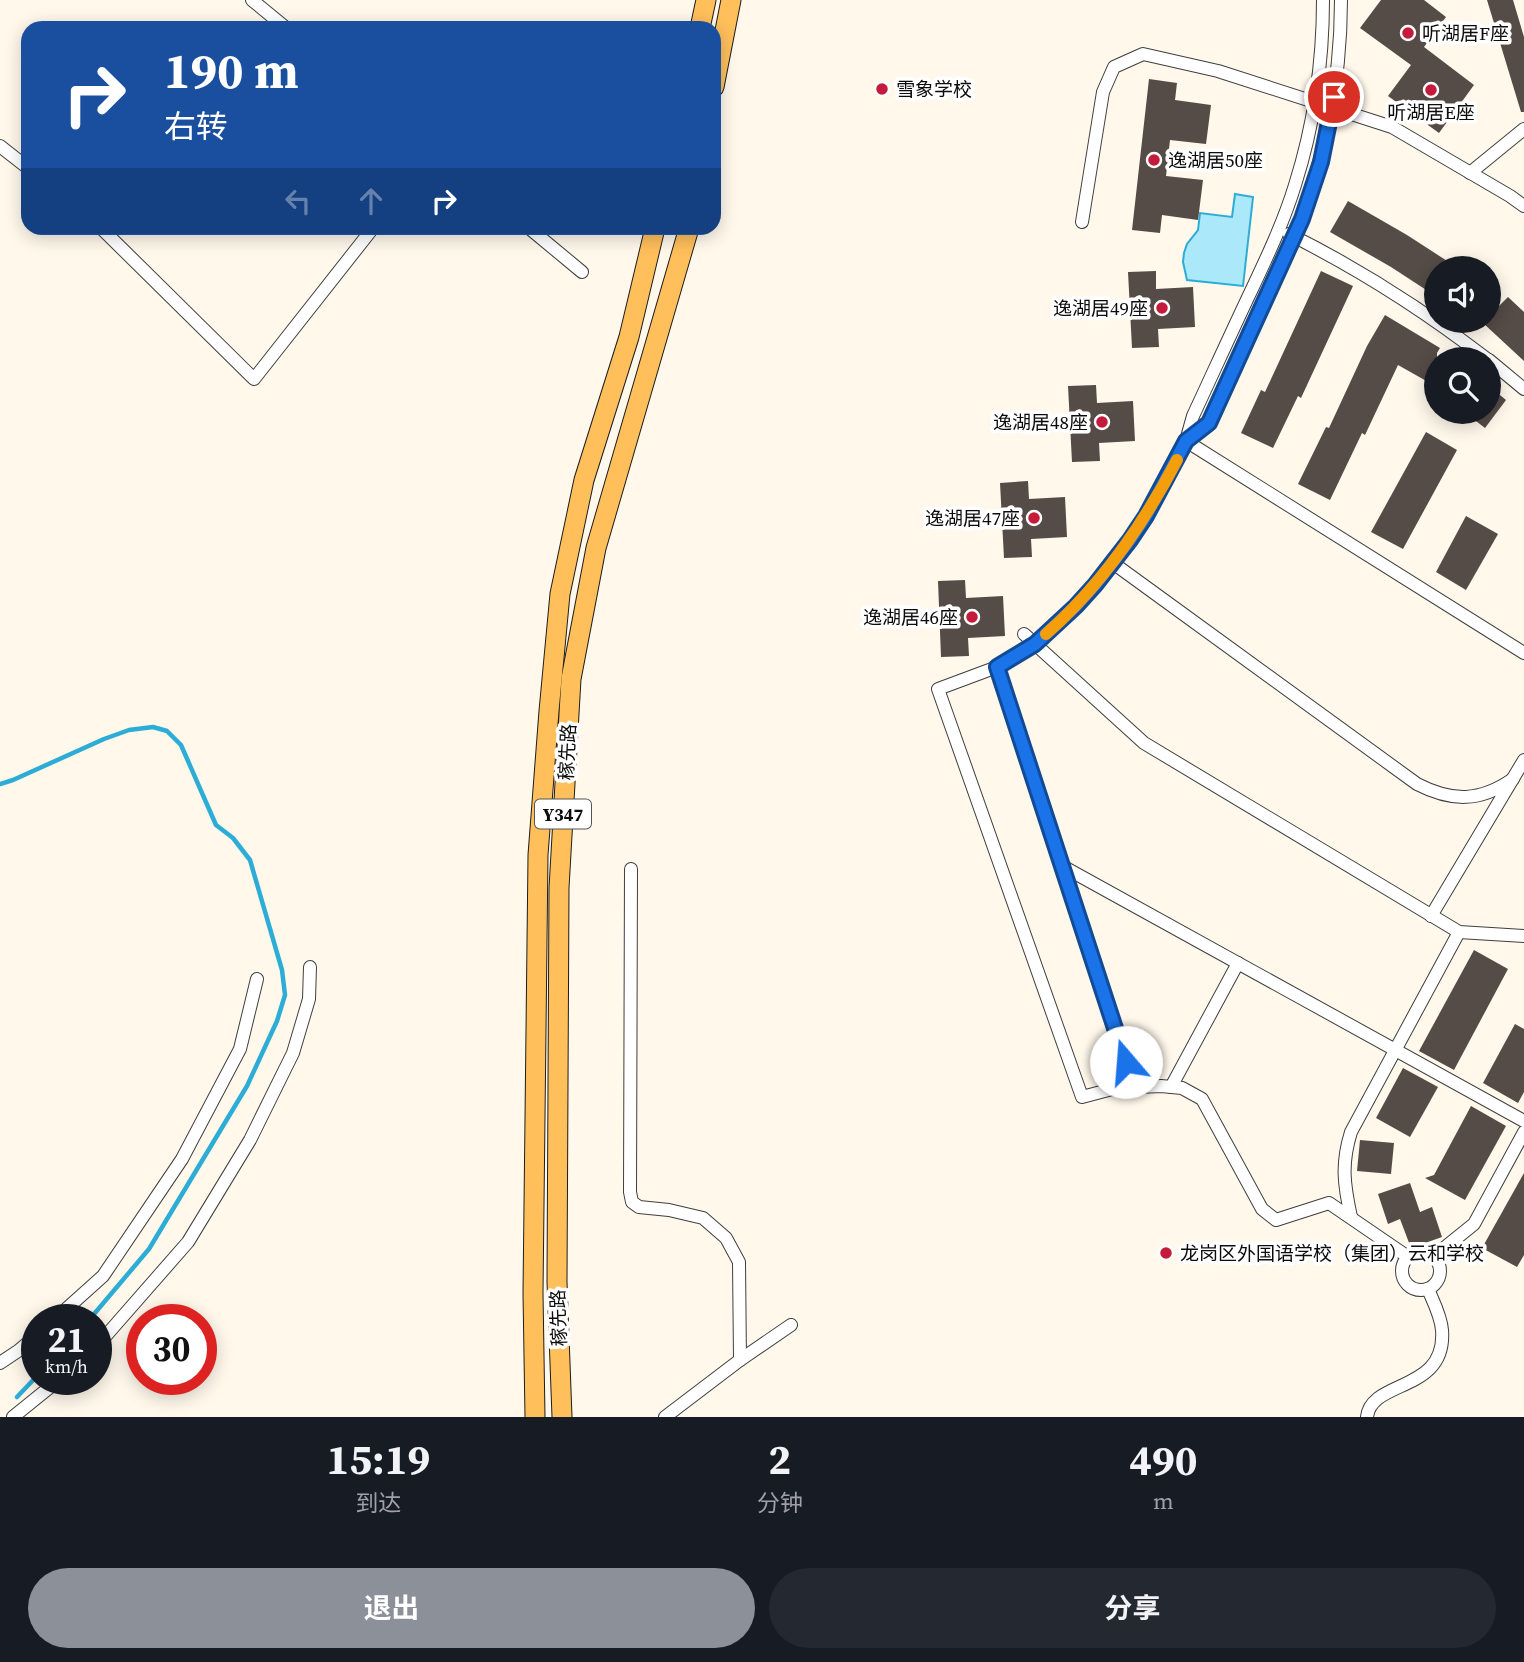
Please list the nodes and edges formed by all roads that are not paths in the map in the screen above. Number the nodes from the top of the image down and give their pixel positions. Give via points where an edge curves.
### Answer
1 (252, 0) edge
2 (706, 0) edge
3 (731, 0) edge
4 (1323, 0) edge
5 (1341, 0) edge
6 (268, 21) edge
7 (702, 21) edge
8 (721, 51) edge
9 (1315, 102) junction
10 (1332, 108) junction
11 (1524, 129) edge
12 (0, 146) edge
13 (21, 162) edge
14 (1470, 173) junction
15 (1524, 206) edge
16 (1082, 222) dead end
17 (1279, 229) junction
18 (111, 235) edge
19 (367, 235) edge
20 (537, 235) edge
21 (654, 235) edge
22 (687, 235) edge
23 (1295, 237) junction
24 (582, 272) dead end
25 (1471, 347) edge
26 (1501, 369) edge
27 (1524, 388) edge
28 (1186, 441) junction
29 (1113, 563) junction
30 (1024, 634) dead end
31 (1035, 644) junction
32 (1524, 653) edge
33 (997, 667) junction
34 (1524, 760) edge
35 (1513, 779) junction
36 (1062, 866) junction
37 (631, 869) dead end
38 (1431, 916) junction
39 (1459, 932) junction
40 (1524, 936) edge
41 (1238, 963) junction
42 (310, 967) dead end
43 (257, 979) dead end
44 (1395, 1049) junction
45 (1134, 1087) junction
46 (1171, 1087) junction
47 (1524, 1121) edge
48 (1524, 1132) edge
49 (1350, 1217) junction
50 (1408, 1257) junction
51 (1433, 1257) junction
52 (1428, 1289) junction
53 (72, 1304) edge
54 (791, 1325) dead end
55 (112, 1329) edge
56 (21, 1348) edge
57 (740, 1360) junction
58 (0, 1363) edge
59 (40, 1395) edge
60 (13, 1417) edge
61 (535, 1417) edge
62 (562, 1417) edge
63 (665, 1417) edge
64 (1367, 1417) edge

1 - 6 street
2 - 7 main road
3 - 8 main road
4 - 9 street
5 - 10 street
9 - 10 street
9 - 16 street via 1218,71 1143,54 1114,67 1103,92
9 - 17 street via 1301,167
10 - 14 street via 1392,127
10 - 23 street via 1321,162
11 - 14 street
12 - 13 street
14 - 15 street
17 - 23 street
17 - 28 street
18 - 19 street via 254,379
20 - 24 street
21 - 61 main road, 稼先路 / Y347 via 629,337 584,481 560,594 538,855
22 - 62 main road, 稼先路 / Y347 via 596,548 571,679 559,888 557,1282
23 - 25 street via 1401,297
23 - 28 street via 1209,423
26 - 27 street
28 - 29 street via 1146,516
28 - 32 street
29 - 31 street
29 - 35 street via 1418,783 1441,794 1466,797 1499,789
30 - 31 street
31 - 33 street
31 - 38 street via 1144,743
33 - 36 street
33 - 45 street via 938,689 1082,1097
34 - 35 street
35 - 38 street
36 - 41 street
36 - 45 street
37 - 57 street via 632,1202 703,1218 726,1238 739,1262
38 - 39 street
39 - 40 street
39 - 44 street
41 - 44 street
41 - 46 street
42 - 55 street via 309,999 293,1053 250,1140 188,1242
43 - 53 street via 240,1049 182,1159 103,1276
44 - 47 street
44 - 49 street via 1347,1146 1343,1175
45 - 46 street
46 - 49 street via 1202,1099 1262,1209 1276,1220 1329,1202
48 - 51 street via 1474,1224
49 - 50 street
50 - 51 street via 1421,1252
50 - 52 street via 1402,1269 1405,1281 1415,1289
51 - 52 street via 1440,1268
52 - 64 street via 1442,1328 1434,1363 1421,1376 1373,1401
54 - 57 street
56 - 58 street
57 - 63 street
59 - 60 street

